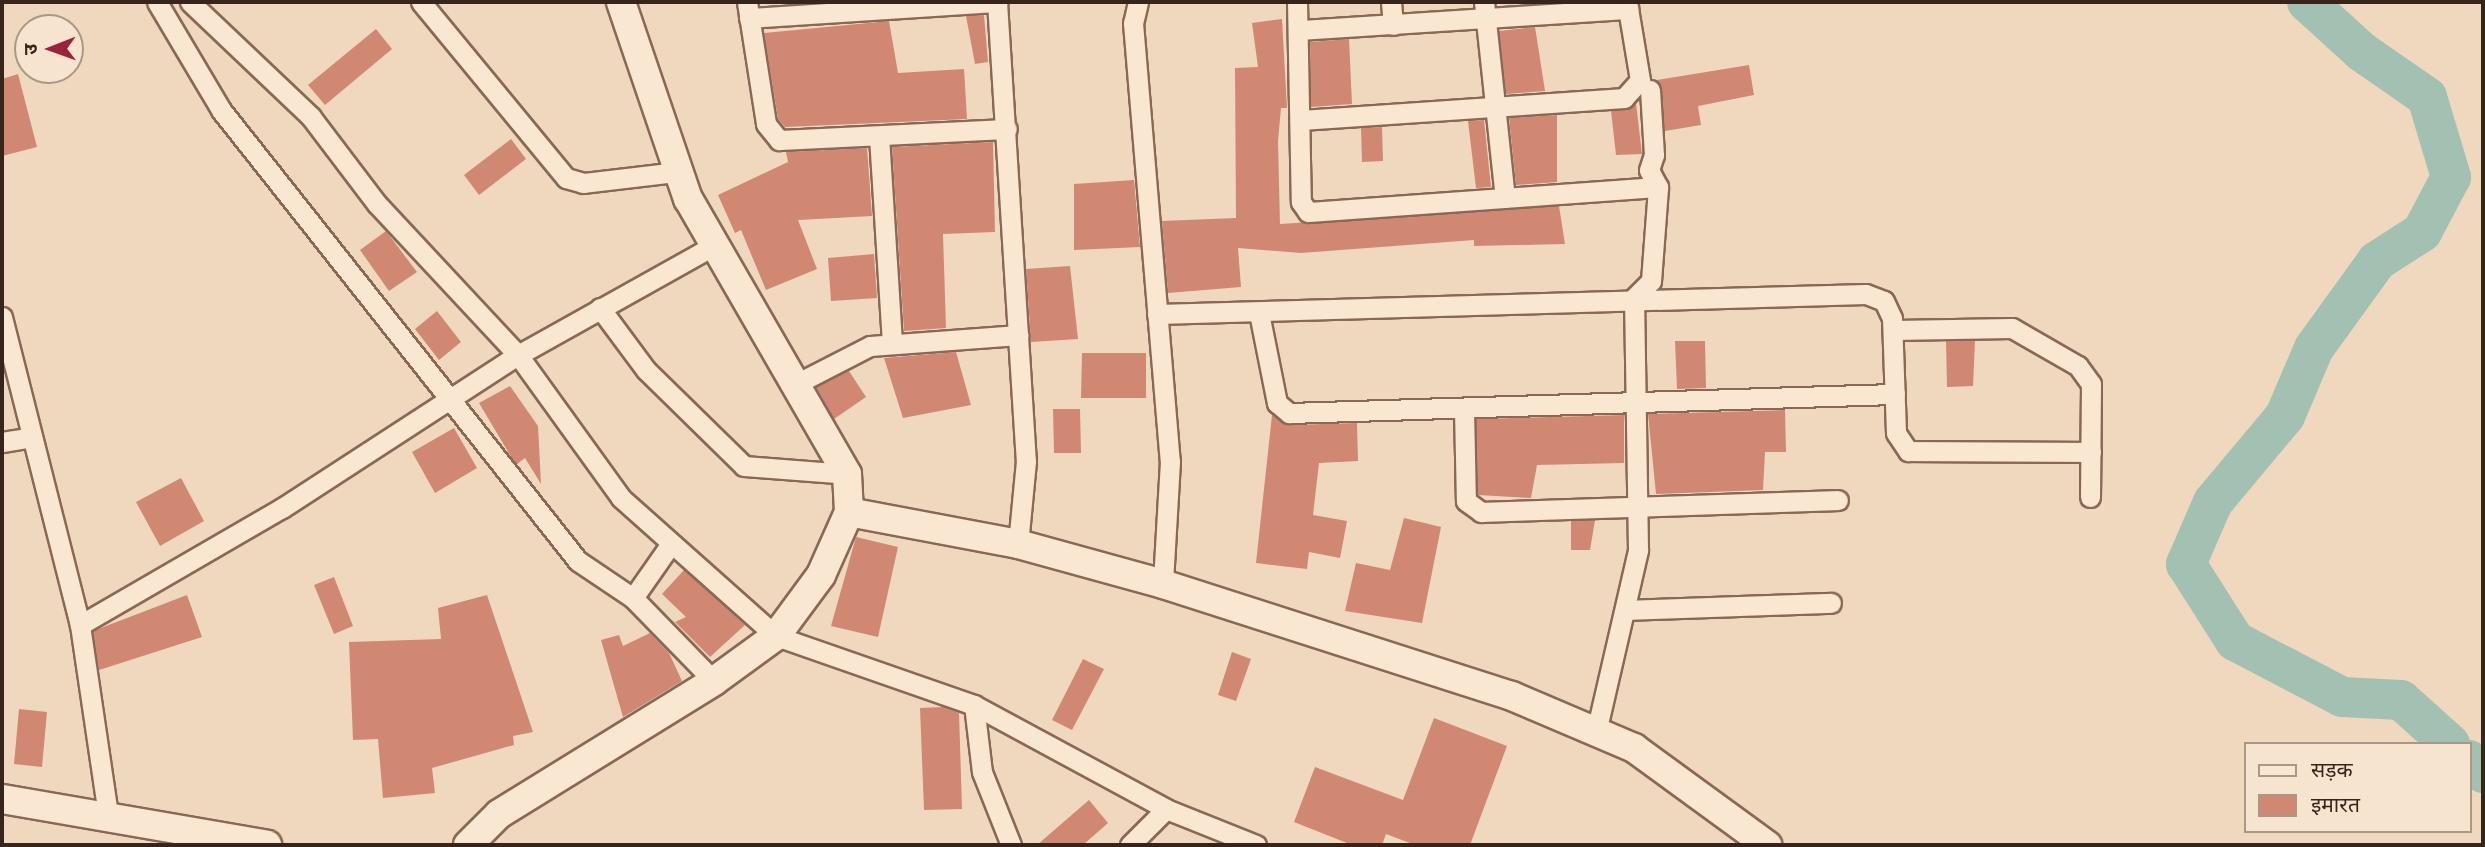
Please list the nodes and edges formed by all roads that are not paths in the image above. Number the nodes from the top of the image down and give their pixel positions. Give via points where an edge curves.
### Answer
1 (156, 2) edge
2 (190, 2) edge
3 (421, 2) edge
4 (621, 2) edge
5 (997, 2) edge
6 (1138, 2) edge
7 (1297, 2) edge
8 (1391, 2) edge
9 (1627, 5) edge
10 (748, 10) edge
11 (1485, 11) edge
12 (1393, 25) junction
13 (1300, 30) junction
14 (1650, 90) dead end
15 (1497, 105) junction
16 (1301, 120) junction
17 (1007, 128) junction
18 (879, 136) junction
19 (676, 172) junction
20 (1658, 187) junction
21 (1505, 198) junction
22 (711, 247) junction
23 (1634, 298) junction
24 (600, 308) junction
25 (1259, 313) junction
26 (1157, 314) junction
27 (2, 317) edge
28 (1893, 330) junction
29 (1019, 335) junction
30 (892, 343) junction
31 (518, 355) junction
32 (794, 385) junction
33 (1895, 394) junction
34 (453, 401) junction
35 (1636, 404) junction
36 (1464, 409) junction
37 (28, 438) junction
38 (2, 442) edge
39 (2091, 452) junction
40 (847, 474) junction
41 (2090, 497) dead end
42 (1838, 500) dead end
43 (1640, 509) junction
44 (849, 512) junction
45 (1018, 544) junction
46 (670, 545) junction
47 (1163, 584) junction
48 (633, 598) junction
49 (1831, 603) dead end
50 (1626, 610) junction
51 (80, 625) junction
52 (776, 636) junction
53 (714, 681) junction
54 (974, 705) junction
55 (1597, 728) junction
56 (2, 799) edge
57 (1166, 809) junction
58 (108, 814) junction
59 (267, 845) edge
60 (468, 845) edge
61 (1010, 845) edge
62 (1130, 845) edge
63 (1256, 845) edge
64 (1767, 845) edge

1 - 34 street via 221,110
2 - 31 street via 312,117 377,204
3 - 19 street via 566,178 583,183
4 - 19 main road
5 - 10 street
5 - 17 street
6 - 26 street via 1133,23
7 - 13 street
8 - 12 street
9 - 11 street
9 - 15 street via 1640,80 1634,93
10 - 18 street via 771,133 788,142
11 - 12 street
11 - 15 street
12 - 13 street
13 - 16 street
14 - 20 street via 1654,155 1649,170
15 - 16 street
15 - 21 street
16 - 21 street via 1301,202 1308,212
17 - 18 street
17 - 29 street
18 - 30 street
19 - 22 main road
20 - 21 street
20 - 23 street via 1651,281
22 - 24 street
22 - 32 main road
23 - 25 street
23 - 28 street via 1866,294 1890,309
23 - 35 street
24 - 31 street
24 - 40 street via 646,370 744,466
25 - 26 street
25 - 36 street via 1277,403 1289,413
26 - 47 street via 1170,473
27 - 37 street
28 - 33 street
28 - 39 street via 2012,328 2078,366 2091,384
29 - 30 street
29 - 45 street via 1027,461
30 - 32 street via 855,352
31 - 34 street
31 - 46 street via 621,498
32 - 40 main road
33 - 35 street
33 - 39 street via 1896,433 1916,454
34 - 48 street via 578,561
34 - 51 street
35 - 36 street
35 - 43 street
36 - 43 street via 1469,507
37 - 38 street
37 - 51 street
39 - 41 street
40 - 44 main road
42 - 43 street
43 - 50 street
44 - 45 main road
44 - 52 main road via 821,575
45 - 47 main road
46 - 48 street
46 - 52 street
47 - 55 main road via 1298,623
48 - 53 street
49 - 50 street
50 - 55 street
51 - 58 street
52 - 53 main road
52 - 54 street
53 - 60 main road via 499,814
54 - 57 street
54 - 61 street via 982,772
55 - 64 main road
56 - 58 main road
57 - 62 street
57 - 63 street
58 - 59 main road

